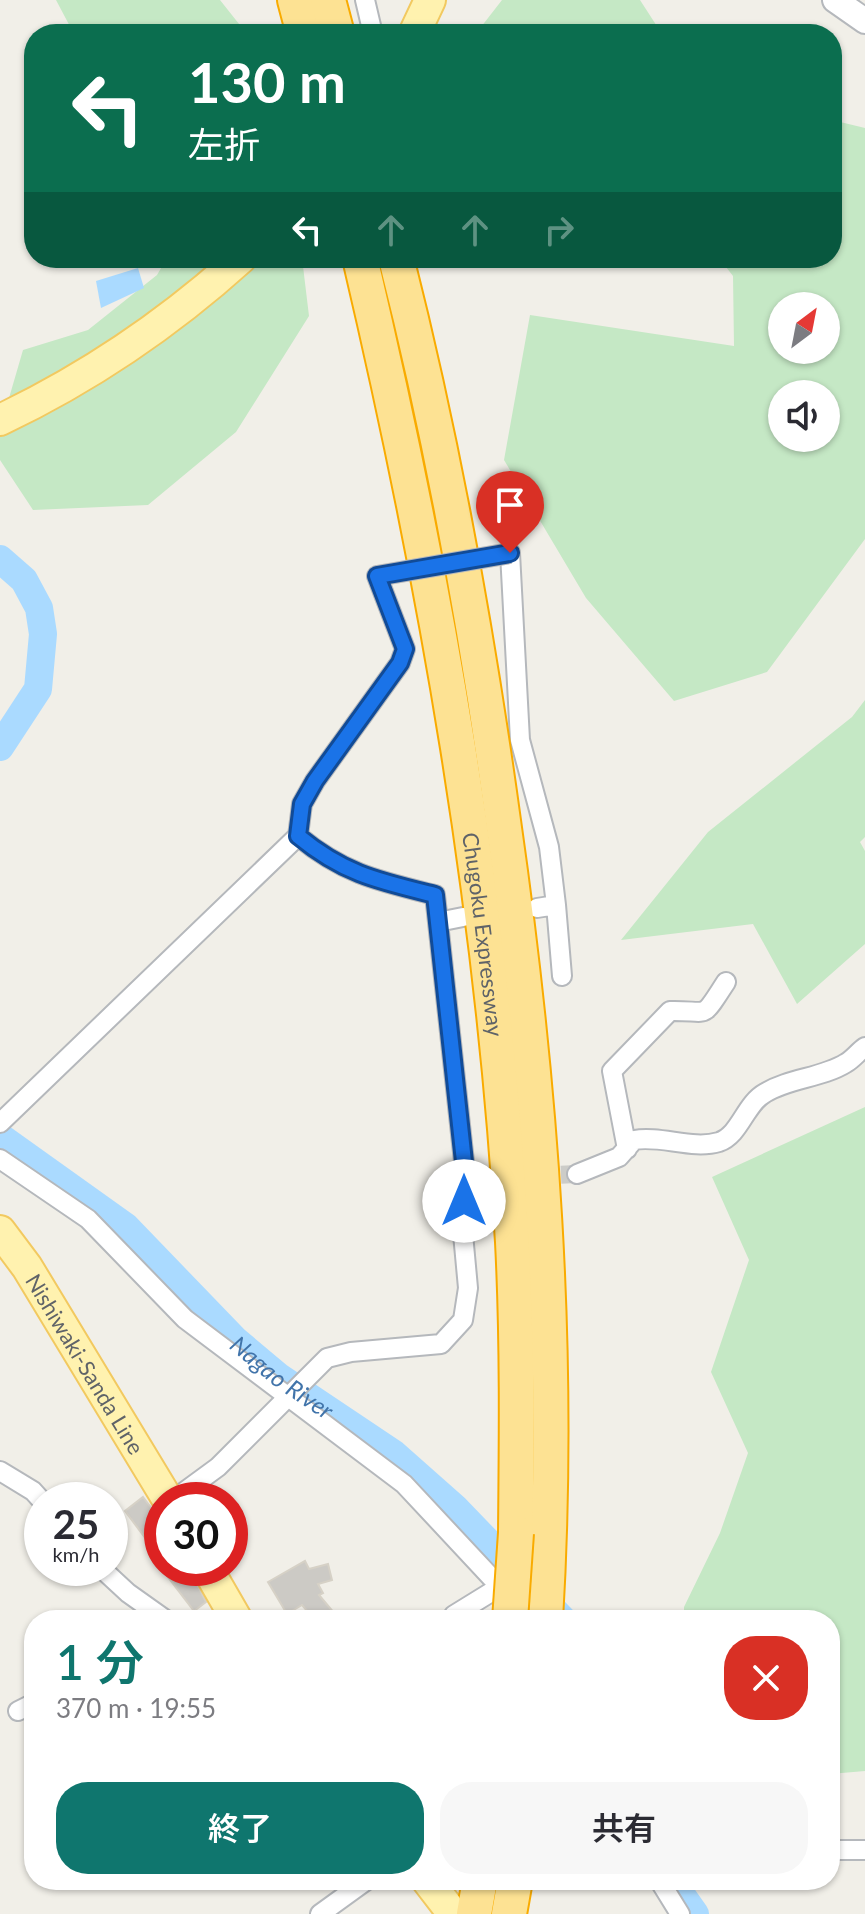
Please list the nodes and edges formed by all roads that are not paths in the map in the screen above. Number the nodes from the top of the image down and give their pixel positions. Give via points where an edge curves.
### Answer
1 (295, 0) edge
2 (328, 0) edge
3 (365, 0) edge
4 (430, 0) edge
5 (835, 0) edge
6 (865, 21) edge
7 (301, 24) edge
8 (334, 24) edge
9 (371, 24) edge
10 (419, 24) edge
11 (228, 268) edge
12 (362, 268) edge
13 (399, 268) edge
14 (0, 420) edge
15 (298, 836) junction
16 (463, 917) dead end
17 (438, 922) junction
18 (562, 976) dead end
19 (726, 982) dead end
20 (865, 1047) edge
21 (0, 1123) edge
22 (627, 1149) junction
23 (0, 1159) edge
24 (577, 1174) tunnel mouth
25 (487, 1178) dead end
26 (466, 1180) junction
27 (0, 1231) edge
28 (286, 1396) junction
29 (0, 1471) edge
30 (159, 1482) edge
31 (196, 1482) edge
32 (24, 1486) edge
33 (120, 1586) edge
34 (217, 1586) edge
35 (501, 1586) junction
36 (152, 1610) edge
37 (231, 1610) edge
38 (462, 1610) edge
39 (511, 1610) edge
40 (522, 1610) edge
41 (546, 1610) edge
42 (840, 1850) edge
43 (865, 1850) edge
44 (353, 1890) edge
45 (438, 1890) edge
46 (473, 1890) edge
47 (513, 1890) edge
48 (665, 1890) edge
49 (460, 1910) edge
50 (320, 1914) edge
51 (509, 1914) edge
52 (680, 1914) edge

1 - 7 highway
2 - 8 highway
3 - 9 street
4 - 10 main road
5 - 6 street
11 - 14 main road via 126,349 61,391
12 - 39 highway, Chugoku Expressway, bridge via 402,441 455,734 489,971 513,1242 516,1533
13 - 41 highway, Chugoku Expressway via 491,730 537,1093 552,1368
15 - 17 street via 367,879 435,895
15 - 18 street, bridge via 302,804 315,781 405,649 377,576 510,553 520,740 549,847 546,906
15 - 21 street
16 - 17 street
17 - 26 street
19 - 22 street via 704,1013 670,1011 612,1071
20 - 22 street via 846,1063 765,1092 729,1137 718,1143 653,1136 634,1140
22 - 24 street
23 - 28 street via 88,1219 185,1319
25 - 26 street
26 - 28 street via 462,1223 468,1288 463,1320 441,1344 327,1358
27 - 30 main road, Nishiwaki-Sanda Line
28 - 31 street via 218,1467
28 - 35 street via 404,1484
29 - 32 street
33 - 36 street
34 - 37 main road
35 - 38 street
35 - 40 street
42 - 43 street
44 - 50 street
45 - 49 main road
46 - 49 highway
47 - 51 highway
48 - 52 street

